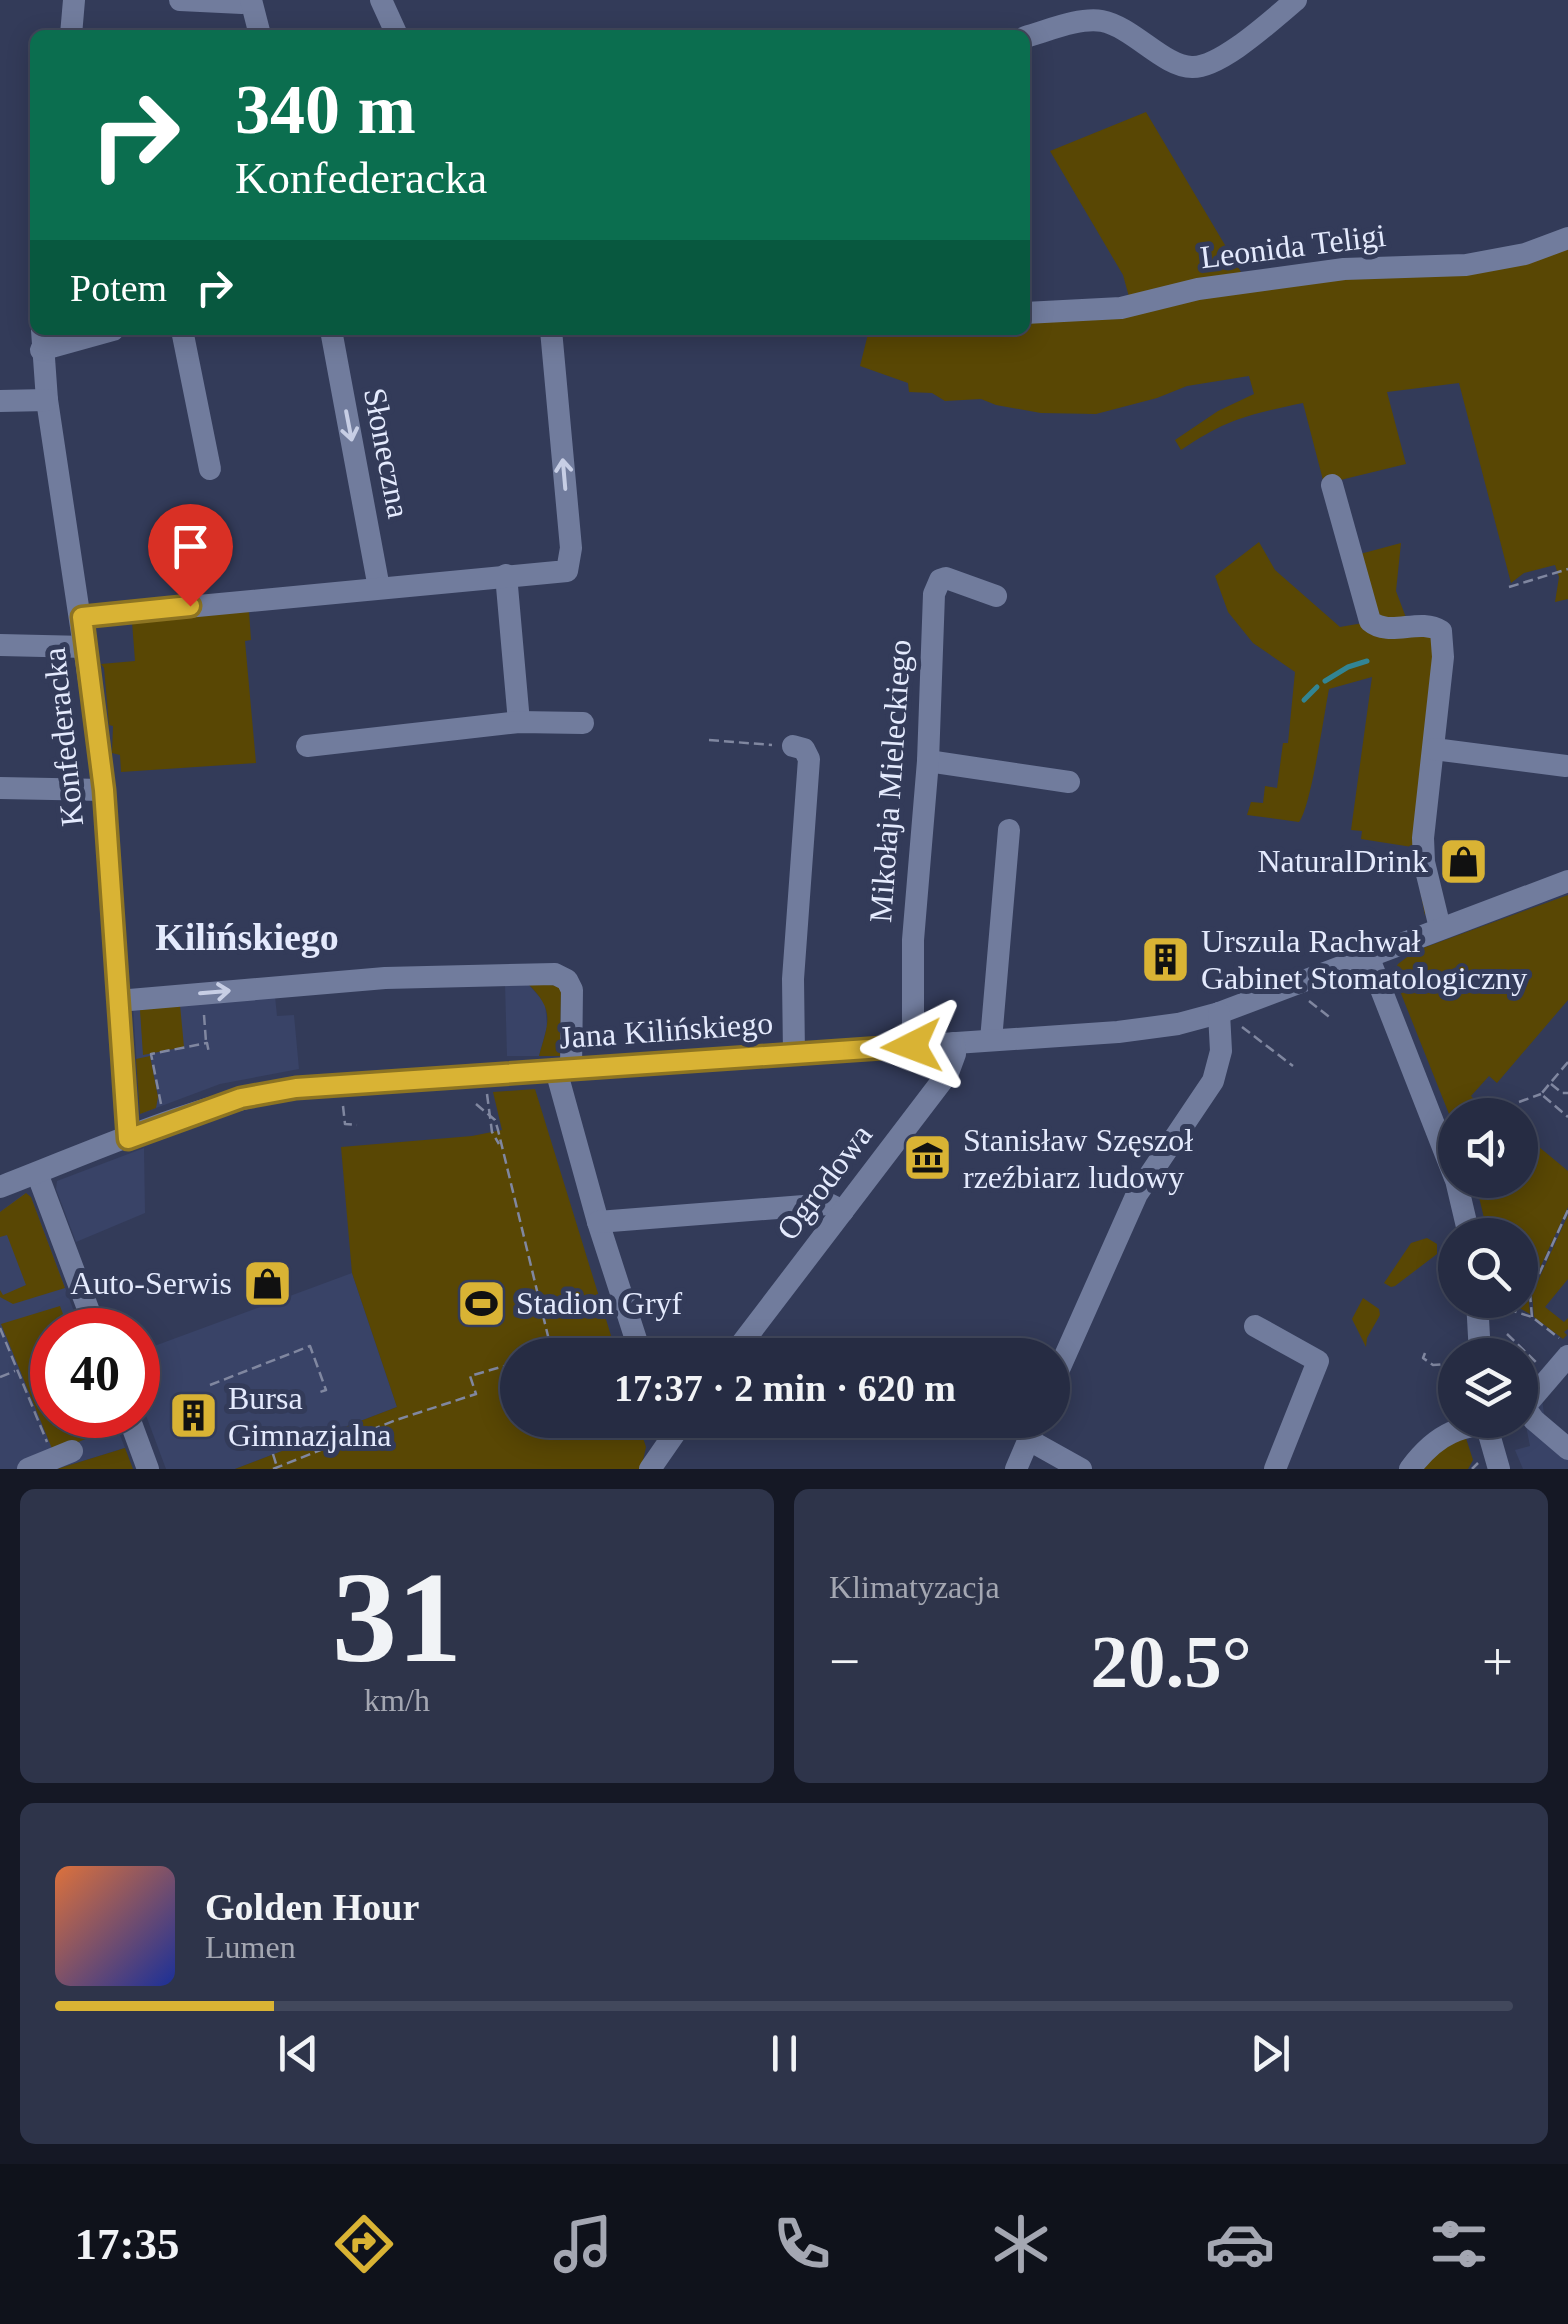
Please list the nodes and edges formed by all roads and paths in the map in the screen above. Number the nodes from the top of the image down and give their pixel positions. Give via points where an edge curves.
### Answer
1 (74, 0) edge
2 (180, 0) edge
3 (248, 0) edge
4 (382, 0) edge
5 (1296, 0) edge
6 (71, 30) edge
7 (258, 30) edge
8 (396, 30) edge
9 (1030, 35) edge
10 (1568, 238) edge
11 (1030, 313) edge
12 (78, 335) edge
13 (183, 335) edge
14 (332, 335) edge
15 (551, 335) edge
16 (42, 340) edge
17 (47, 400) junction
18 (0, 401) edge
19 (210, 469) dead end
20 (1332, 485) dead end
21 (1568, 569) edge
22 (506, 575) junction
23 (1509, 587) dead end
24 (378, 588) junction
25 (996, 596) dead end
26 (82, 617) junction
27 (0, 645) edge
28 (86, 647) junction
29 (519, 722) junction
30 (583, 724) dead end
31 (709, 740) dead end
32 (307, 746) dead end
33 (1434, 749) junction
34 (800, 752) joint
35 (928, 761) junction
36 (1566, 766) edge
37 (1069, 782) dead end
38 (0, 788) edge
39 (104, 790) junction
40 (1009, 830) dead end
41 (1568, 881) edge
42 (1440, 928) junction
43 (1368, 956) junction
44 (202, 994) junction
45 (1305, 994) dead end
46 (118, 1001) junction
47 (1227, 1017) junction
48 (1332, 1020) dead end
49 (991, 1040) junction
50 (206, 1043) junction
51 (954, 1043) junction
52 (912, 1046) junction
53 (209, 1053) dead end
54 (794, 1054) junction
55 (1568, 1062) edge
56 (1293, 1066) dead end
57 (564, 1070) junction
58 (492, 1084) dead end
59 (1550, 1084) junction
60 (1568, 1093) edge
61 (1541, 1094) junction
62 (342, 1095) dead end
63 (1530, 1098) edge
64 (476, 1104) dead end
65 (162, 1111) dead end
66 (488, 1115) junction
67 (1568, 1117) edge
68 (357, 1125) dead end
69 (1438, 1135) edge
70 (128, 1139) junction
71 (37, 1173) junction
72 (0, 1187) edge
73 (843, 1210) junction
74 (1568, 1210) edge
75 (598, 1222) junction
76 (1538, 1276) edge
77 (88, 1308) edge
78 (1532, 1318) edge
79 (1254, 1326) dead end
80 (0, 1328) edge
81 (1507, 1334) dead end
82 (548, 1338) edge
83 (636, 1338) edge
84 (747, 1338) edge
85 (1070, 1345) edge
86 (1566, 1349) edge
87 (1424, 1353) dead end
88 (1438, 1365) edge
89 (500, 1367) edge
90 (1543, 1368) dead end
91 (16, 1370) junction
92 (139, 1376) edge
93 (0, 1377) edge
94 (1538, 1379) edge
95 (210, 1384) dead end
96 (320, 1392) dead end
97 (1538, 1423) edge
98 (137, 1438) edge
99 (666, 1438) edge
100 (1030, 1438) edge
101 (1043, 1438) edge
102 (1439, 1438) edge
103 (1497, 1438) edge
104 (1568, 1449) edge
105 (72, 1452) dead end
106 (273, 1454) dead end
107 (36, 1466) edge
108 (1489, 1466) edge
109 (275, 1468) edge
110 (148, 1469) edge
111 (650, 1469) edge
112 (1016, 1469) edge
113 (1081, 1469) edge
114 (1275, 1469) edge
115 (1410, 1469) edge
116 (1472, 1469) edge

1 - 6 street
2 - 3 street
3 - 7 street
4 - 8 street
5 - 9 street via 1209,64 1190,68 1097,20
10 - 11 street, Leonida Teligi via 1466,265 1344,270 1198,289 1121,308
12 - 16 street
13 - 19 street
14 -> 24 street, Słoneczna
22 -> 15 street via 567,570
16 - 17 street, Konfederacka
17 - 18 street
17 - 26 street, Konfederacka
20 - 33 street via 1370,622 1388,628 1426,624 1441,631
21 - 23 path
22 - 24 street
22 - 29 street
24 - 26 street
25 - 35 street, Mikołaja Mieleckiego via 946,578 934,594
26 - 28 street, Konfederacka
27 - 28 street
28 - 39 street, Konfederacka
29 - 30 street
29 - 32 street
31 - 34 path
33 - 36 street
33 - 42 street via 1423,838
34 - 54 street
35 - 37 street
35 - 52 street, Mikołaja Mieleckiego
38 - 39 street
39 - 46 street, Konfederacka
40 - 49 street
41 - 42 street, Jana Kilińskiego
42 - 43 street, Jana Kilińskiego
43 - 47 street, Jana Kilińskiego
43 - 69 street
44 - 46 street
44 - 50 path
44 -> 57 street via 421,976 515,981 555,974 570,984
45 - 48 path
46 - 70 street, Konfederacka
47 - 49 street, Jana Kilińskiego
47 - 56 path
47 - 85 street via 1212,1081 1138,1194
49 - 51 street, Jana Kilińskiego
50 - 53 path
50 - 65 path via 151,1054
51 - 52 street, Jana Kilińskiego
51 - 73 street, Ogrodowa via 948,1073
52 - 54 street, Jana Kilińskiego
54 - 57 street, Jana Kilińskiego
55 - 59 path
57 - 70 street, Jana Kilińskiego via 522,1064 264,1092
57 - 75 street
58 - 66 path
59 - 60 path
59 - 61 path
61 - 63 path
61 - 67 path
62 - 68 path via 345,1124
64 - 66 path
66 - 82 path
70 - 71 street, Jana Kilińskiego
71 - 72 street, Jana Kilińskiego
71 - 77 street
73 - 75 street via 830,1204
73 - 84 street, Ogrodowa
74 - 76 path
75 - 83 street
78 - 86 path
79 - 114 street via 1318,1361
80 - 91 path
81 - 90 path
86 - 94 street
87 - 88 path via 1422,1358
89 - 109 path via 470,1376 476,1394
91 - 93 path
91 - 107 path via 51,1452
92 - 92 path via 148,1386 148,1398
95 - 96 path via 310,1346 326,1390
97 - 104 street
98 - 110 street
99 - 111 street
100 - 112 street
101 - 113 street
102 - 115 street
103 - 108 street
105 - 107 street
106 - 109 path
108 - 116 path

